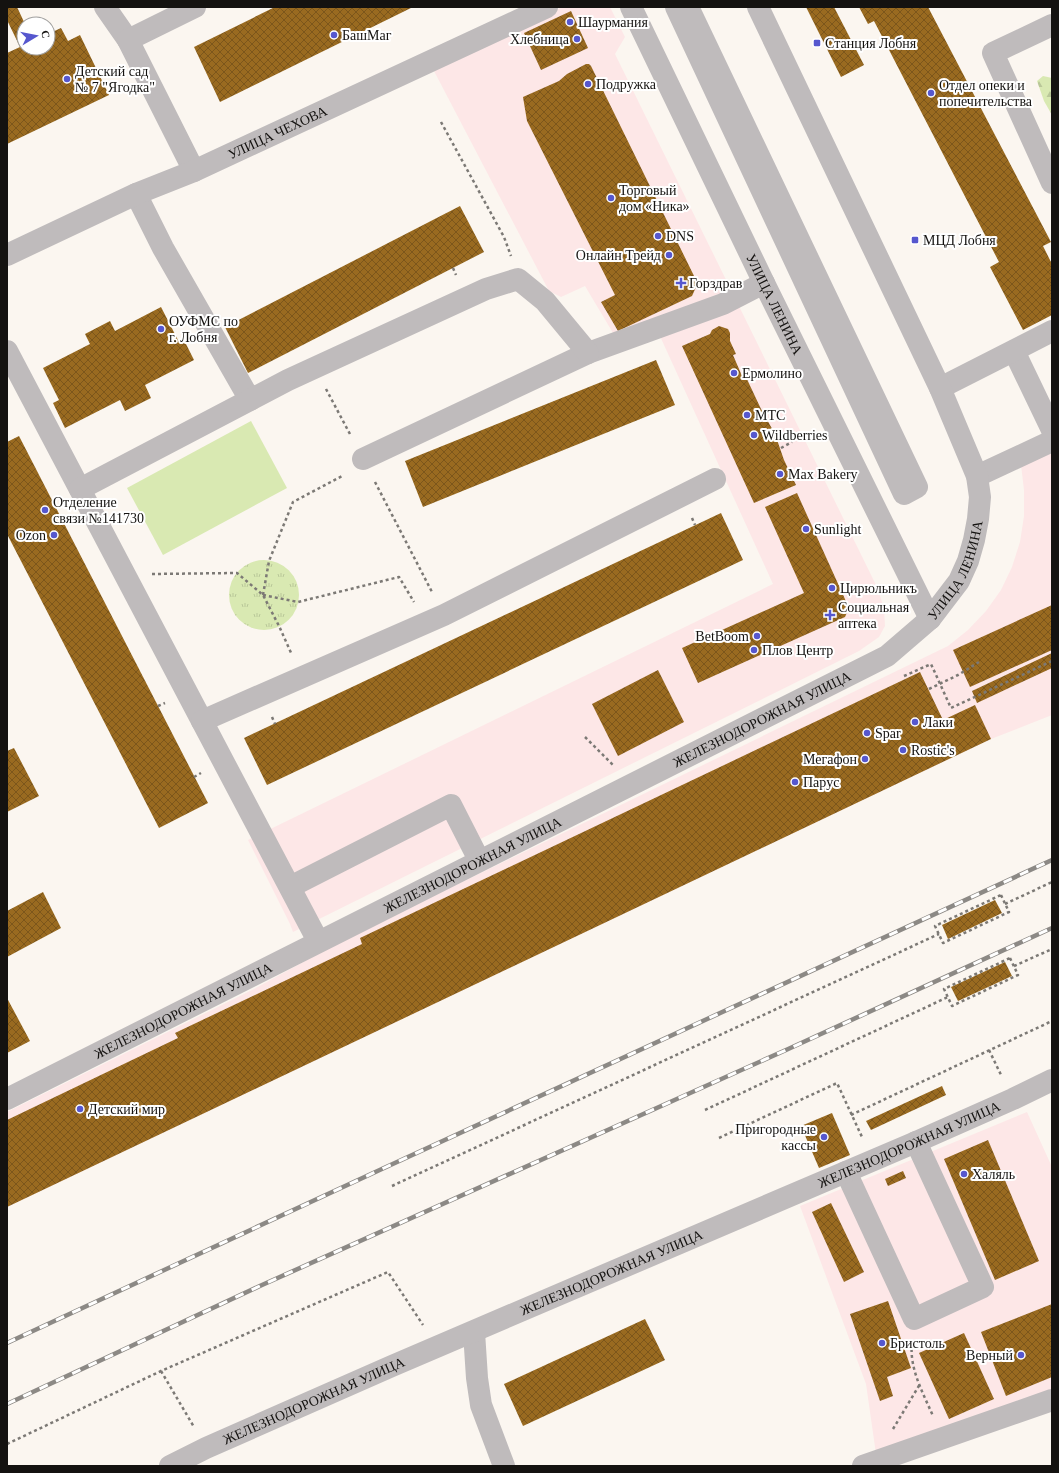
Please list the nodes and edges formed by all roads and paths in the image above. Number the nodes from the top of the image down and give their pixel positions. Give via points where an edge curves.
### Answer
1 (106, 7) edge
2 (195, 7) edge
3 (547, 7) edge
4 (632, 7) edge
5 (676, 7) edge
6 (688, 7) edge
7 (758, 7) edge
8 (1052, 25) edge
9 (128, 40) junction
10 (441, 122) dead end
11 (194, 171) junction
12 (1052, 183) edge
13 (136, 194) junction
14 (7, 256) edge
15 (518, 279) junction
16 (764, 283) junction
17 (1052, 332) edge
18 (7, 351) edge
19 (1014, 351) junction
20 (588, 353) junction
21 (315, 368) junction
22 (940, 388) junction
23 (250, 400) junction
24 (1052, 430) edge
25 (1052, 441) edge
26 (792, 442) dead end
27 (781, 448) dead end
28 (364, 461) junction
29 (977, 476) junction
30 (715, 479) dead end
31 (80, 490) junction
32 (131, 586) junction
33 (263, 595) junction
34 (435, 619) junction
35 (930, 619) junction
36 (1052, 661) edge
37 (979, 662) dead end
38 (909, 674) dead end
39 (302, 678) junction
40 (940, 684) junction
41 (929, 689) dead end
42 (202, 721) junction
43 (585, 737) dead end
44 (615, 767) dead end
45 (479, 860) junction
46 (1052, 882) edge
47 (290, 887) junction
48 (1005, 904) junction
49 (939, 934) junction
50 (318, 941) junction
51 (1052, 949) edge
52 (1014, 966) junction
53 (948, 997) junction
54 (1052, 1021) edge
55 (1052, 1080) edge
56 (7, 1099) edge
57 (848, 1106) dead end
58 (705, 1110) dead end
59 (852, 1115) dead end
60 (719, 1138) dead end
61 (916, 1142) junction
62 (846, 1172) junction
63 (392, 1186) dead end
64 (914, 1319) junction
65 (474, 1332) junction
66 (437, 1347) junction
67 (162, 1371) junction
68 (920, 1384) junction
69 (1052, 1400) edge
70 (892, 1430) dead end
71 (942, 1439) junction
72 (7, 1444) edge
73 (206, 1448) junction
74 (170, 1466) edge
75 (504, 1466) edge
76 (863, 1466) edge

1 - 9 street
2 - 9 street
3 - 11 street, УЛИЦА ЧЕХОВА
4 - 16 street, УЛИЦА ЛЕНИНА
5 - 6 street via 904,494 917,487
7 - 22 street, УЛИЦА ЛЕНИНА
8 - 12 street via 993,53
9 - 11 street
10 - 15 path via 504,237
11 - 13 street, УЛИЦА ЧЕХОВА
13 - 14 street, УЛИЦА ЧЕХОВА
13 - 23 street via 163,248
15 - 20 street via 545,301
15 - 21 street via 486,289
16 - 20 street via 723,304
16 - 35 street, УЛИЦА ЛЕНИНА
17 - 19 street
18 - 31 street
19 - 22 street
19 - 24 street
20 - 28 street
21 - 23 street
21 - 28 path
22 - 29 street, УЛИЦА ЛЕНИНА
23 - 31 street
25 - 29 street
26 - 27 path
28 - 33 path via 293,502 269,561
28 - 34 path
29 - 35 street, УЛИЦА ЛЕНИНА via 980,497 978,519 968,561 959,581
30 - 34 street
31 - 32 street
32 - 33 path via 152,574 237,573
32 - 42 street
33 - 34 path via 298,602 399,577
33 - 39 path
34 - 39 street
35 - 45 street, ЖЕЛЕЗНОДОРОЖНАЯ УЛИЦА via 887,656
36 - 40 path via 951,708
37 - 40 path
38 - 40 path via 931,664
39 - 42 street
40 - 41 path
42 - 47 street
43 - 44 path
45 - 47 street via 451,805
45 - 50 street, ЖЕЛЕЗНОДОРОЖНАЯ УЛИЦА
46 - 48 path
47 - 50 street
48 - 49 path via 1001,895 935,926
48 - 49 path via 1009,912 942,943
49 - 63 path
50 - 56 street, ЖЕЛЕЗНОДОРОЖНАЯ УЛИЦА
51 - 52 path
52 - 53 path via 1010,958 944,989
52 - 53 path via 1018,975 959,1003 952,1006
53 - 58 path
54 - 59 path
55 - 61 street, ЖЕЛЕЗНОДОРОЖНАЯ УЛИЦА
57 - 60 path via 837,1083
61 - 62 street, ЖЕЛЕЗНОДОРОЖНАЯ УЛИЦА
61 - 64 street via 983,1287
62 - 64 street
62 - 65 street, ЖЕЛЕЗНОДОРОЖНАЯ УЛИЦА
64 - 68 path via 911,1354
65 - 66 street, ЖЕЛЕЗНОДОРОЖНАЯ УЛИЦА
65 - 75 street via 481,1405
66 - 67 path via 388,1272
66 - 73 street, ЖЕЛЕЗНОДОРОЖНАЯ УЛИЦА
67 - 72 path
67 - 73 path
68 - 70 path
68 - 71 path
69 - 71 street
71 - 76 street
73 - 74 street, ЖЕЛЕЗНОДОРОЖНАЯ УЛИЦА

